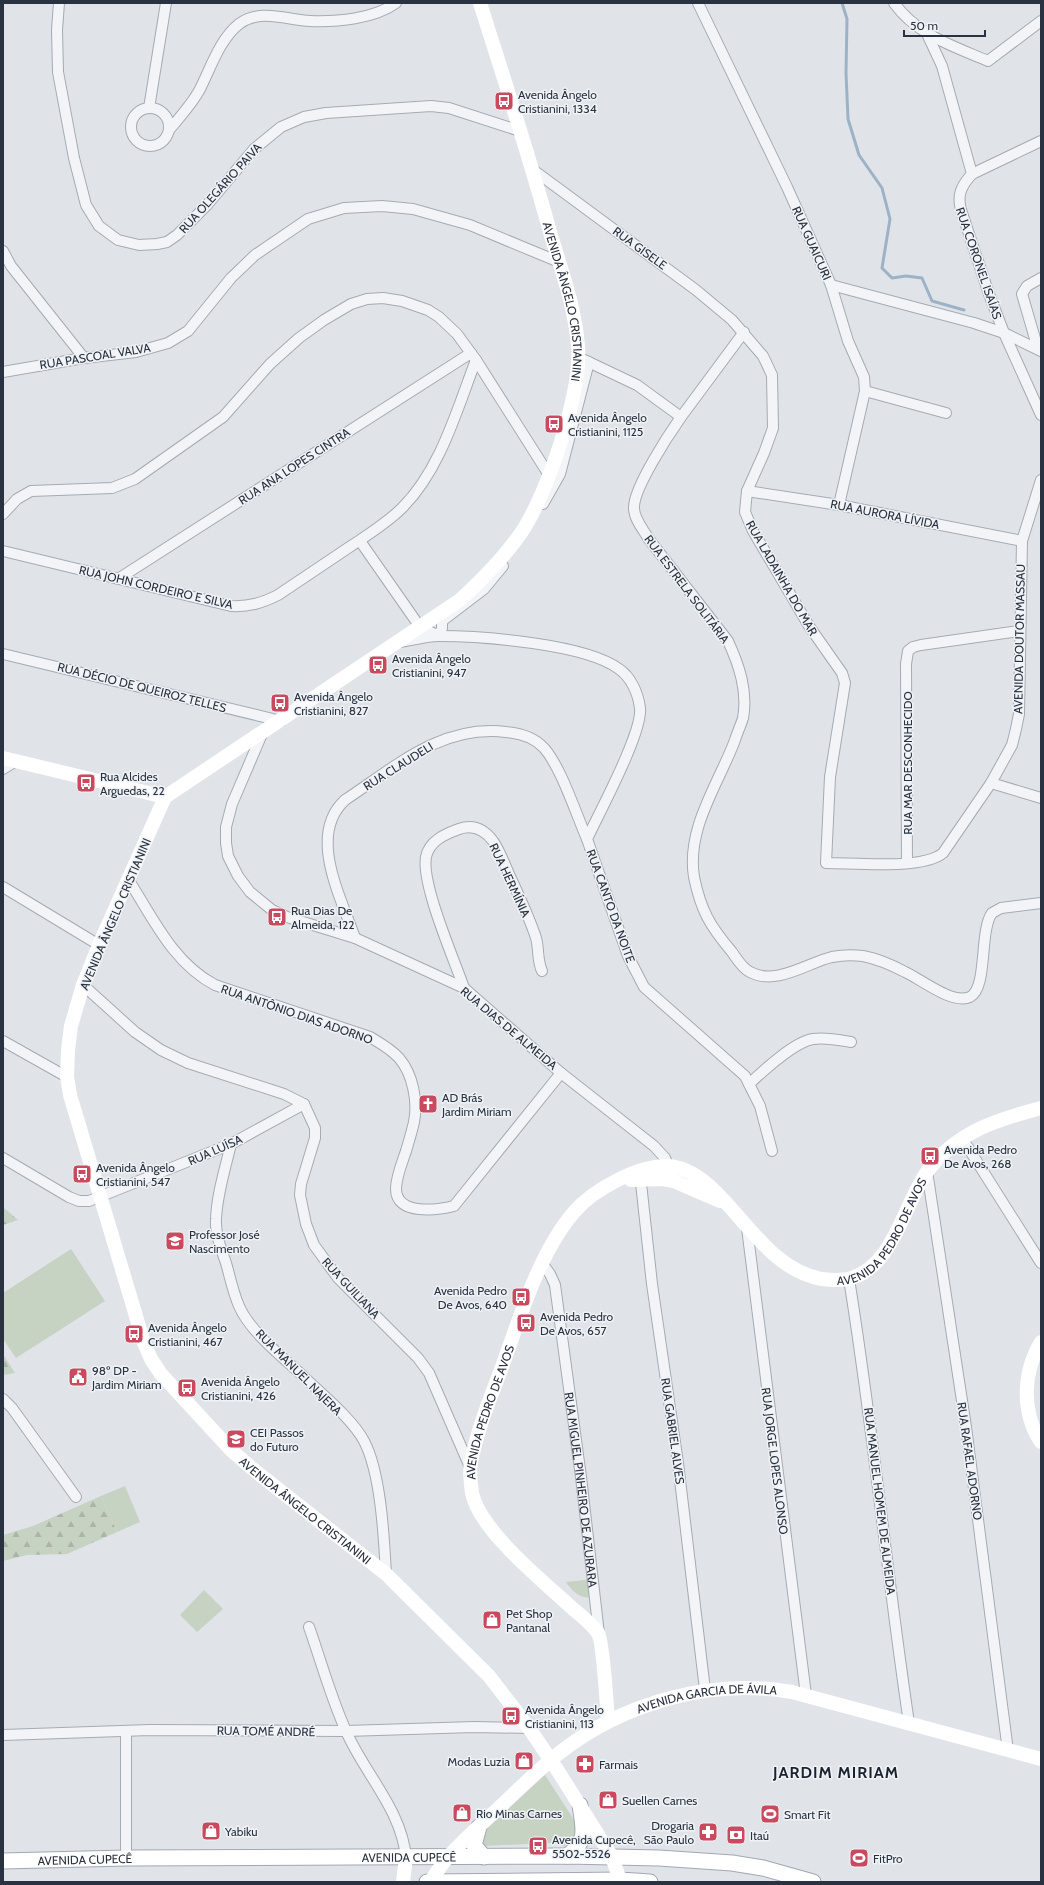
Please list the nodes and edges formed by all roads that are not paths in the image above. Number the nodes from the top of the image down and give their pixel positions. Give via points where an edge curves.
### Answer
1 (59, 3) edge
2 (166, 3) edge
3 (396, 3) edge
4 (480, 3) edge
5 (698, 3) edge
6 (894, 3) edge
7 (377, 8) edge
8 (1041, 21) edge
9 (928, 36) junction
10 (149, 108) junction
11 (169, 130) junction
12 (520, 131) junction
13 (1041, 141) edge
14 (532, 169) junction
15 (972, 174) junction
16 (3, 251) edge
17 (559, 262) junction
18 (1041, 278) edge
19 (831, 285) junction
20 (744, 332) junction
21 (1004, 333) junction
22 (1039, 350) edge
23 (474, 356) junction
24 (84, 358) junction
25 (584, 359) junction
26 (3, 372) edge
27 (865, 392) junction
28 (946, 413) dead end
29 (1041, 415) edge
30 (681, 417) junction
31 (549, 475) junction
32 (1041, 480) edge
33 (747, 491) junction
34 (839, 505) junction
35 (3, 514) edge
36 (360, 541) junction
37 (1022, 541) junction
38 (3, 551) edge
39 (118, 579) junction
40 (420, 627) junction
41 (1019, 631) junction
42 (439, 636) junction
43 (395, 643) junction
44 (3, 654) edge
45 (282, 721) junction
46 (262, 734) junction
47 (9, 759) edge
48 (3, 769) edge
49 (991, 783) junction
50 (165, 798) junction
51 (1041, 798) edge
52 (587, 839) junction
53 (826, 863) joint
54 (907, 863) junction
55 (128, 879) junction
56 (3, 887) edge
57 (1041, 903) edge
58 (355, 938) junction
59 (99, 945) junction
60 (542, 970) dead end
61 (83, 985) junction
62 (464, 988) junction
63 (3, 1041) edge
64 (851, 1042) dead end
65 (561, 1073) junction
66 (68, 1078) junction
67 (749, 1084) junction
68 (304, 1104) junction
69 (1041, 1108) edge
70 (962, 1138) junction
71 (231, 1144) junction
72 (772, 1151) dead end
73 (3, 1158) edge
74 (668, 1166) junction
75 (927, 1172) junction
76 (640, 1175) junction
77 (674, 1181) junction
78 (100, 1197) junction
79 (724, 1202) junction
80 (746, 1228) junction
81 (542, 1263) junction
82 (1041, 1263) edge
83 (849, 1279) junction
84 (1041, 1342) edge
85 (3, 1399) edge
86 (1041, 1442) edge
87 (470, 1467) junction
88 (76, 1497) dead end
89 (386, 1574) junction
90 (309, 1627) dead end
91 (599, 1634) junction
92 (705, 1690) junction
93 (806, 1695) junction
94 (608, 1721) junction
95 (910, 1723) junction
96 (529, 1728) junction
97 (126, 1731) junction
98 (346, 1731) junction
99 (3, 1735) edge
100 (1008, 1750) junction
101 (1041, 1759) edge
102 (550, 1760) junction
103 (580, 1805) junction
104 (479, 1827) junction
105 (567, 1856) junction
106 (484, 1857) junction
107 (612, 1857) junction
108 (126, 1858) junction
109 (406, 1858) junction
110 (448, 1858) junction
111 (3, 1860) edge
112 (620, 1880) junction
113 (517, 1881) edge
114 (403, 1882) edge
115 (429, 1882) edge
116 (450, 1882) edge
117 (590, 1882) edge
118 (650, 1882) edge
119 (812, 1882) edge

1 - 12 street, RUA OLEGÁRIO PAIVA via 58,72 74,158 84,198 92,216 99,226 118,240 139,245 157,244 167,242 178,235 254,149 281,127 304,117 326,113 431,106 457,110
2 - 10 street
3 - 7 street
4 - 12 street, AVENIDA ÂNGELO CRISTIANINI
5 - 19 street, RUA GUAICURI via 787,187
6 - 9 street via 907,19
7 - 11 street via 332,20 310,21 275,16 249,18 230,32 199,90
8 - 9 street via 988,61
9 - 15 street via 942,66
10 - 11 street via 162,112 169,123
10 - 11 street via 138,112 131,121 131,132 137,142 147,147 158,145 167,137
12 - 14 street, AVENIDA ÂNGELO CRISTIANINI
13 - 15 street
14 - 17 street, AVENIDA ÂNGELO CRISTIANINI
14 - 20 street, RUA GISELE via 669,269
15 - 21 street, RUA CORONEL ISAÍAS via 962,187 958,199 977,261
16 - 24 street via 11,266
17 - 24 street, RUA PASCOAL VALVA via 470,226 413,209 382,206 344,208 308,220 255,256 231,278 197,321 179,338 136,352
17 - 25 street, AVENIDA ÂNGELO CRISTIANINI
18 - 22 street via 1027,286 1022,294
19 - 21 street, RUA GUAICURI
19 - 27 street via 848,341 862,372
20 - 30 street
20 - 33 street, RUA LADAINHA DO MAR via 770,367 774,413 771,437
21 - 22 street, RUA GUAICURI
21 - 29 street
23 - 31 street
23 - 35 street via 457,334 428,310 383,298 351,304 299,338 270,364 218,421 136,479 112,488 31,490 17,499
23 - 36 street, RUA JOHN CORDEIRO E SILVA via 448,434 433,466 403,508
23 - 39 street, RUA ANA LOPES CINTRA
24 - 26 street, RUA PASCOAL VALVA
25 - 30 street via 637,385
25 - 31 street, AVENIDA ÂNGELO CRISTIANINI
25 - 42 street via 560,474 519,547 484,589 442,621
27 - 28 street
27 - 34 street
30 - 57 street, RUA ESTRELA SOLITÁRIA via 669,433 636,493 634,508 648,538 728,641 741,676 743,719 708,800 696,834 694,850 694,874 700,904 716,933 745,968 761,976 774,976 833,957 864,956 906,972 958,999 972,996 979,986 987,926 992,913 1001,908
31 - 40 street, AVENIDA ÂNGELO CRISTIANINI via 522,532 499,562 460,600
32 - 37 street, AVENIDA DOUTOR MASSAU
33 - 34 street, RUA AURORA LÍVIDA
33 - 53 street, RUA LADAINHA DO MAR via 745,512 753,531 809,626 842,673 845,683 830,777
34 - 37 street, RUA AURORA LÍVIDA
36 - 39 street, RUA JOHN CORDEIRO E SILVA via 278,595 250,606 231,606
36 - 40 street
37 - 41 street, AVENIDA DOUTOR MASSAU
38 - 39 street, RUA JOHN CORDEIRO E SILVA
40 - 42 street, RUA CANTO DA NOITE
40 - 43 street, AVENIDA ÂNGELO CRISTIANINI
41 - 49 street, AVENIDA DOUTOR MASSAU via 1019,714 1012,745
41 - 54 street, RUA MAR DESCONHECIDO via 913,647 908,651
42 - 43 street, RUA CANTO DA NOITE
42 - 52 street, RUA CANTO DA NOITE via 571,649 609,662 629,678 640,708 637,731
43 - 45 street, AVENIDA ÂNGELO CRISTIANINI
44 - 45 street, RUA DÉCIO DE QUEIROZ TELLES
45 - 46 street, AVENIDA ÂNGELO CRISTIANINI
46 - 50 street, AVENIDA ÂNGELO CRISTIANINI
46 - 58 street, RUA DIAS DE ALMEIDA via 232,804 226,827 228,856 250,892 272,910
47 - 48 street
47 - 50 street
49 - 51 street
49 - 54 street, AVENIDA DOUTOR MASSAU via 943,853 932,860
50 - 55 street, AVENIDA ÂNGELO CRISTIANINI
52 - 58 street, RUA CLAUDELI via 550,755 535,740 514,733 490,730 459,734 435,742 344,800 329,822 326,842 328,859
52 - 67 street, RUA CANTO DA NOITE via 628,956 644,987 740,1070
53 - 54 street, AVENIDA DOUTOR MASSAU
55 - 59 street, AVENIDA ÂNGELO CRISTIANINI
55 - 65 street, RUA ANTÔNIO DIAS ADORNO via 170,946 200,977 215,985 370,1037 386,1046 400,1059 410,1080 416,1107 396,1190 400,1202 406,1206 424,1210 440,1210 454,1206
56 - 59 street
58 - 62 street, RUA DIAS DE ALMEIDA
59 - 61 street, AVENIDA ÂNGELO CRISTIANINI
60 - 62 street, RUA HERMÍNIA via 535,937 493,841 473,826 462,828 432,844 426,857 425,869 428,888
61 - 66 street, AVENIDA ÂNGELO CRISTIANINI via 71,1026
61 - 68 street via 135,1032 161,1050 188,1063 284,1094
62 - 65 street, RUA DIAS DE ALMEIDA
63 - 66 street
64 - 67 street via 812,1039 767,1067
65 - 74 street, RUA DIAS DE ALMEIDA via 654,1146 665,1158
66 - 78 street, AVENIDA ÂNGELO CRISTIANINI via 70,1095
67 - 72 street, RUA CANTO DA NOITE via 760,1106
68 - 71 street, RUA LUÍSA
68 - 87 street, RUA GUILIANA via 315,1128 315,1138 300,1195 306,1224 314,1245 338,1278 418,1358 429,1373
69 - 70 street, AVENIDA PEDRO DE AVOS via 994,1121
70 - 75 street, AVENIDA PEDRO DE AVOS via 943,1153
70 - 82 street
71 - 78 street, RUA LUÍSA
71 - 89 street, RUA MANUEL NAJERA via 216,1221 219,1241 240,1307 264,1339 363,1439 369,1451 378,1497
73 - 78 street, RUA LUÍSA via 69,1197 89,1200
74 - 76 street, AVENIDA PEDRO DE AVOS
74 - 77 street, RUA DIAS DE ALMEIDA
74 - 79 street, AVENIDA PEDRO DE AVOS via 685,1170 704,1181
75 - 83 street, AVENIDA PEDRO DE AVOS via 885,1250 862,1274
75 - 100 street, RUA RAFAEL ADORNO via 966,1427
76 - 77 street, AVENIDA PEDRO DE AVOS
76 - 81 street, AVENIDA PEDRO DE AVOS via 619,1180 585,1200 553,1241
76 - 92 street, RUA GABRIEL ALVES
77 - 79 street, AVENIDA PEDRO DE AVOS
78 - 89 street, AVENIDA ÂNGELO CRISTIANINI via 144,1343 161,1374 237,1456
79 - 80 street, AVENIDA PEDRO DE AVOS
80 - 83 street, AVENIDA PEDRO DE AVOS via 792,1269 813,1277
80 - 93 street, RUA JORGE LOPES ALONSO
81 - 87 street, AVENIDA PEDRO DE AVOS via 483,1418
81 - 91 street, RUA MIGUEL PINHEIRO DE AZURARA via 555,1285
83 - 95 street, RUA MANUEL HOMEM DE ALMEIDA via 865,1376 871,1440
84 - 86 street via 1029,1368 1026,1385 1031,1421
85 - 88 street
87 - 91 street, AVENIDA PEDRO DE AVOS via 472,1493 492,1530
89 - 96 street, AVENIDA ÂNGELO CRISTIANINI via 489,1676
90 - 98 street
91 - 94 street, RUA MIGUEL PINHEIRO DE AZURARA
92 - 93 street, AVENIDA GARCIA DE ÁVILA via 769,1688
92 - 94 street, AVENIDA GARCIA DE ÁVILA via 660,1702
93 - 95 street, AVENIDA GARCIA DE ÁVILA
94 - 102 street, AVENIDA GARCIA DE ÁVILA
95 - 100 street, AVENIDA GARCIA DE ÁVILA
96 - 98 street, RUA TOMÉ ANDRÉ
96 - 102 street, AVENIDA ÂNGELO CRISTIANINI
97 - 98 street, RUA TOMÉ ANDRÉ
97 - 99 street, RUA TOMÉ ANDRÉ
97 - 108 street
98 - 109 street via 392,1812
100 - 101 street, AVENIDA GARCIA DE ÁVILA
102 - 103 street, AVENIDA ÂNGELO CRISTIANINI
102 - 104 street, AVENIDA GARCIA DE ÁVILA
103 - 105 main road via 583,1837 580,1845
103 - 107 street, AVENIDA ÂNGELO CRISTIANINI
104 - 106 main road via 474,1845
104 - 110 street, AVENIDA GARCIA DE ÁVILA
105 - 106 main road, AVENIDA CUPECÊ
105 - 107 main road, AVENIDA CUPECÊ
106 - 110 main road, AVENIDA CUPECÊ
107 - 112 street, AVENIDA ÂNGELO CRISTIANINI
107 - 119 main road, AVENIDA CUPECÊ via 732,1863 763,1868
108 - 109 main road, AVENIDA CUPECÊ
108 - 111 main road, AVENIDA CUPECÊ
109 - 110 main road, AVENIDA CUPECÊ
109 - 114 street
110 - 115 street, AVENIDA GARCIA DE ÁVILA
112 - 117 main road, AVENIDA CUPECÊ
112 - 118 main road, AVENIDA CUPECÊ
113 - 116 main road, AVENIDA CUPECÊ
113 - 117 main road, AVENIDA CUPECÊ
115 - 116 main road, AVENIDA CUPECÊ

